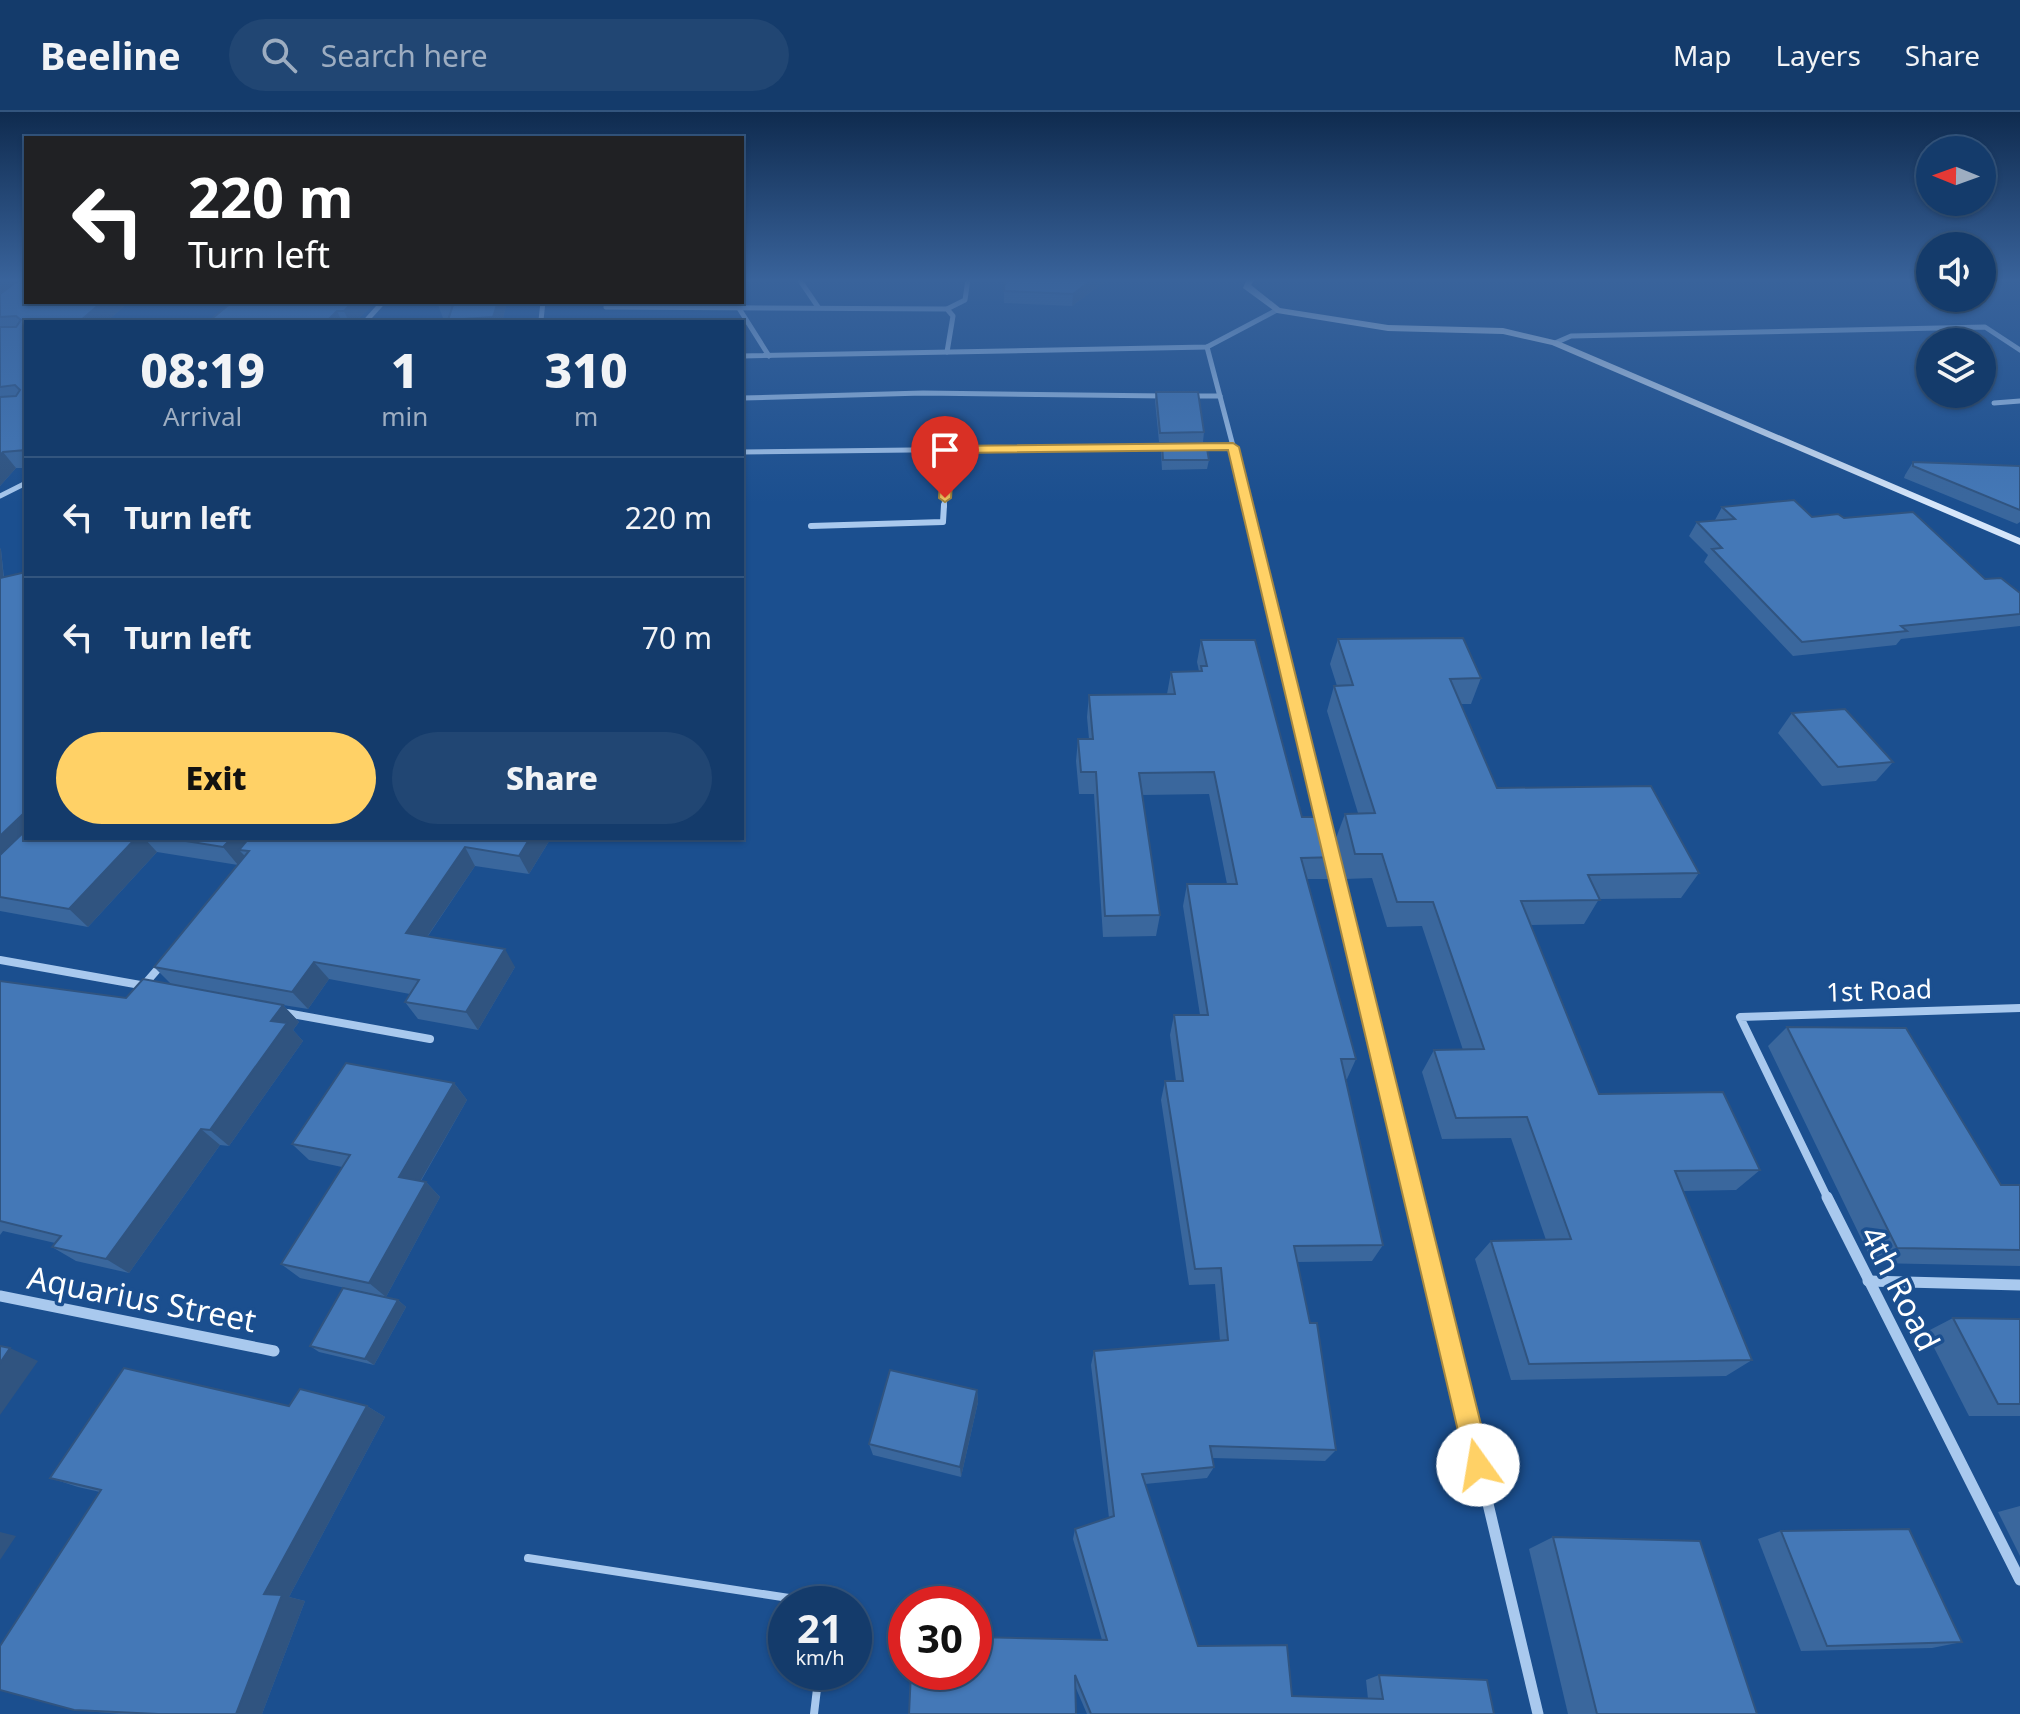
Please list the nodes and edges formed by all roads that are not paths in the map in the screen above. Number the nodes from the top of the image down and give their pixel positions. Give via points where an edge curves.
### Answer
1 (869, 354) edge
2 (1209, 354) edge
3 (1580, 354) edge
4 (744, 356) edge
5 (769, 356) joint
6 (1173, 396) edge
7 (1188, 396) edge
8 (1220, 396) junction
9 (744, 398) edge
10 (2020, 401) edge
11 (1996, 403) edge
12 (1233, 447) junction
13 (948, 450) junction
14 (744, 452) edge
15 (24, 484) edge
16 (0, 496) edge
17 (811, 526) dead end
18 (2020, 542) edge
19 (172, 952) edge
20 (0, 960) edge
21 (143, 986) junction
22 (158, 989) edge
23 (264, 1008) edge
24 (2020, 1008) edge
25 (1740, 1017) joint
26 (430, 1039) dead end
27 (1868, 1281) junction
28 (2020, 1285) edge
29 (0, 1296) edge
30 (274, 1351) dead end
31 (528, 1558) dead end
32 (2020, 1580) edge
33 (768, 1595) edge
34 (817, 1690) edge
35 (814, 1714) edge
36 (1538, 1714) edge

1 - 5 street
2 - 8 street
3 - 18 street
4 - 5 street
6 - 9 street via 923,393
7 - 8 street
8 - 12 street
10 - 11 street
12 - 13 street
12 - 36 street
13 - 14 street
13 - 17 street via 943,522
15 - 16 street
19 - 21 street
20 - 21 street
21 - 22 street
23 - 26 street
24 - 25 street, 1st Road
25 - 27 street, 4th Road
27 - 28 street
27 - 32 street, 4th Road
29 - 30 street, Aquarius Street
31 - 33 lane
34 - 35 lane

